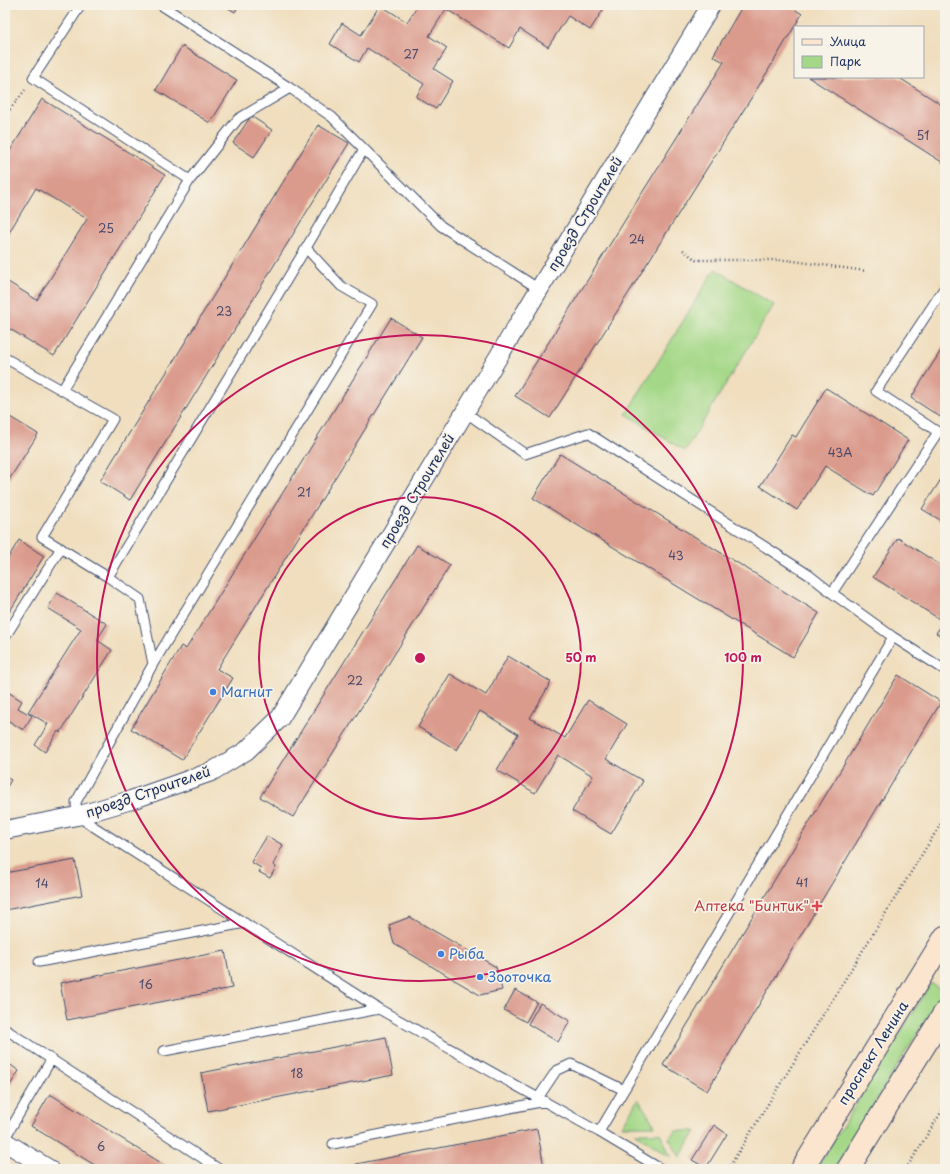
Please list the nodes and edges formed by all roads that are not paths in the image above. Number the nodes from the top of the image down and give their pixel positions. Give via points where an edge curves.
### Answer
1 (81, 5) edge
2 (161, 5) edge
3 (712, 5) edge
4 (290, 88) junction
5 (364, 149) junction
6 (190, 180) junction
7 (306, 248) junction
8 (945, 287) edge
9 (539, 289) junction
10 (5, 358) edge
11 (62, 390) junction
12 (465, 412) junction
13 (61, 548) junction
14 (108, 577) junction
15 (832, 593) junction
16 (5, 637) edge
17 (893, 637) junction
18 (153, 664) junction
19 (945, 670) edge
20 (77, 816) junction
21 (5, 830) edge
22 (245, 923) junction
23 (945, 937) edge
24 (39, 962) dead end
25 (379, 1009) junction
26 (945, 1012) edge
27 (5, 1029) edge
28 (164, 1051) dead end
29 (52, 1060) junction
30 (624, 1090) junction
31 (542, 1100) junction
32 (599, 1132) junction
33 (5, 1138) edge
34 (5, 1142) edge
35 (333, 1144) dead end
36 (48, 1169) edge
37 (219, 1169) edge
38 (661, 1169) edge
39 (802, 1169) edge
40 (848, 1169) edge

1 - 6 lane via 33,78
2 - 4 lane
3 - 9 street, проезд Строителей
4 - 5 lane via 332,116
4 - 6 lane via 238,119
5 - 7 lane
5 - 9 lane via 440,226
6 - 11 lane
7 - 14 lane
7 - 18 lane via 341,286 372,304
8 - 15 lane via 876,391 938,432
9 - 12 street, проезд Строителей
10 - 11 lane
11 - 13 lane via 113,419 42,537
12 - 15 lane via 525,454 588,433 810,575
12 - 20 street, проезд Строителей via 280,718 246,751 211,772
13 - 14 lane
13 - 16 lane
14 - 18 lane via 140,599
15 - 17 lane
17 - 19 lane
17 - 30 lane
18 - 20 lane via 76,802
20 - 21 street, проезд Строителей
20 - 22 lane
22 - 24 lane
22 - 25 lane
23 - 39 main road, проспект Ленина
25 - 28 lane
25 - 31 lane
26 - 40 main road
27 - 29 lane
29 - 33 lane
29 - 37 lane
30 - 31 lane via 571,1064 556,1070
30 - 32 lane
31 - 32 lane
31 - 35 lane
32 - 38 lane
34 - 36 street

